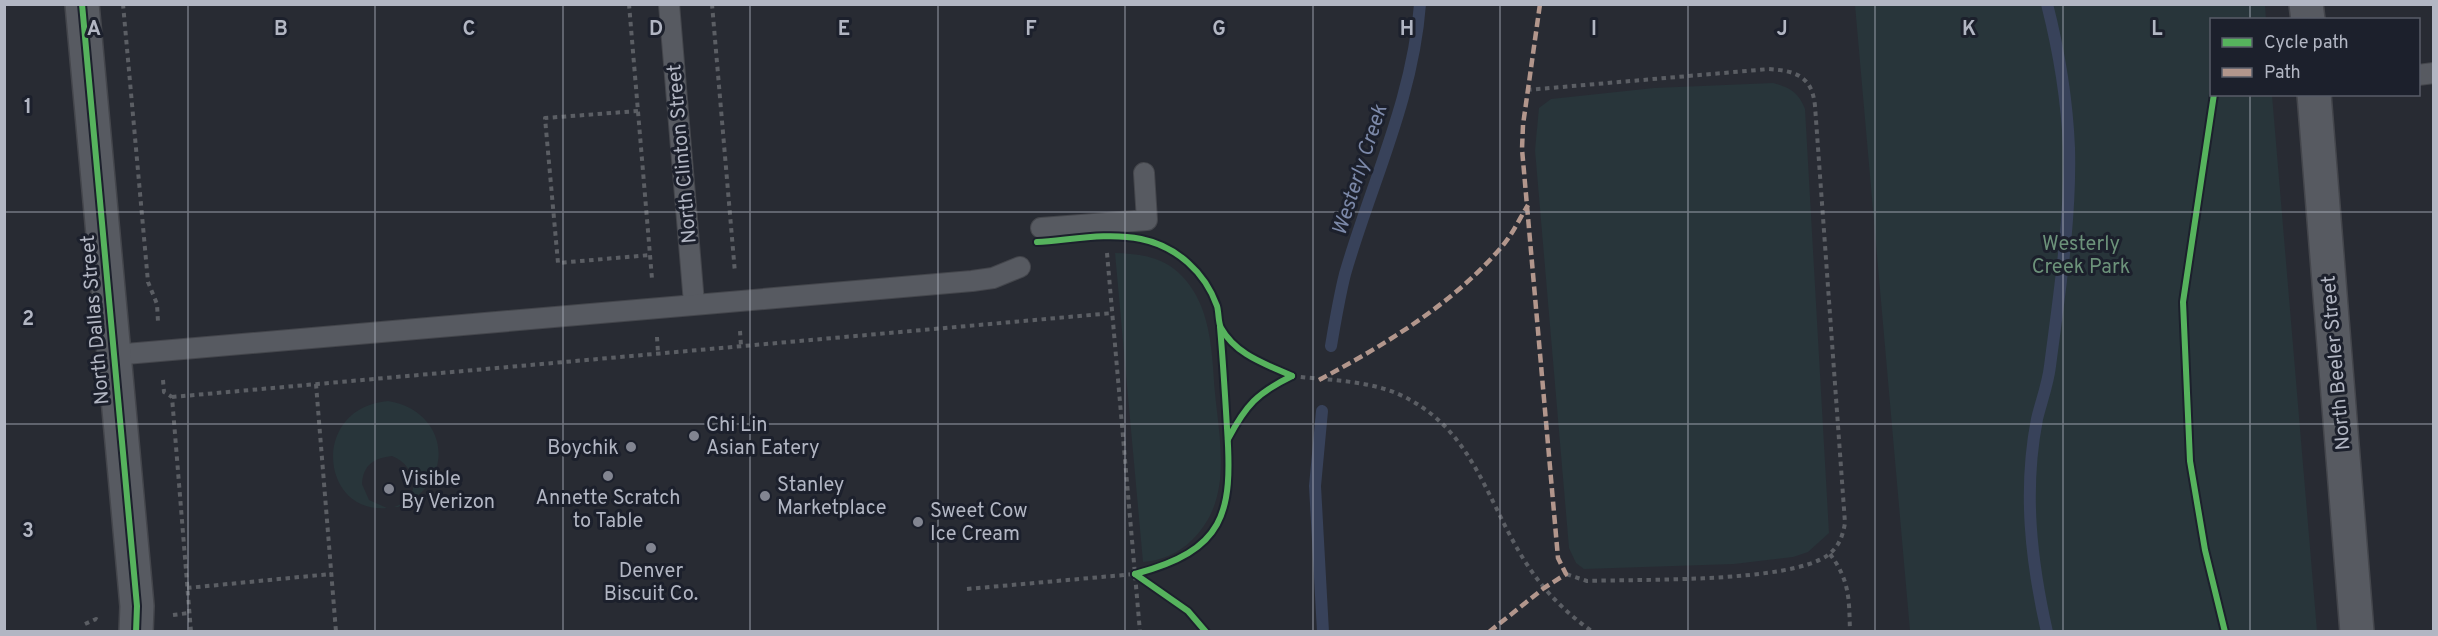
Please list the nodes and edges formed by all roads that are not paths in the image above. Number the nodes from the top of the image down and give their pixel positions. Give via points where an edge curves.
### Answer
1 (82, 4) edge
2 (669, 4) edge
3 (2314, 96) edge
4 (1144, 173) dead end
5 (1041, 228) dead end
6 (1020, 267) dead end
7 (694, 303) junction
8 (114, 355) junction
9 (136, 632) edge
10 (2357, 632) edge

1 - 8 street, North Dallas Street
2 - 7 lane, North Clinton Street
3 - 10 street, North Beeler Street
4 - 5 lane via 1147,220
6 - 7 lane via 972,281
7 - 8 lane
8 - 9 street, North Dallas Street via 137,606

